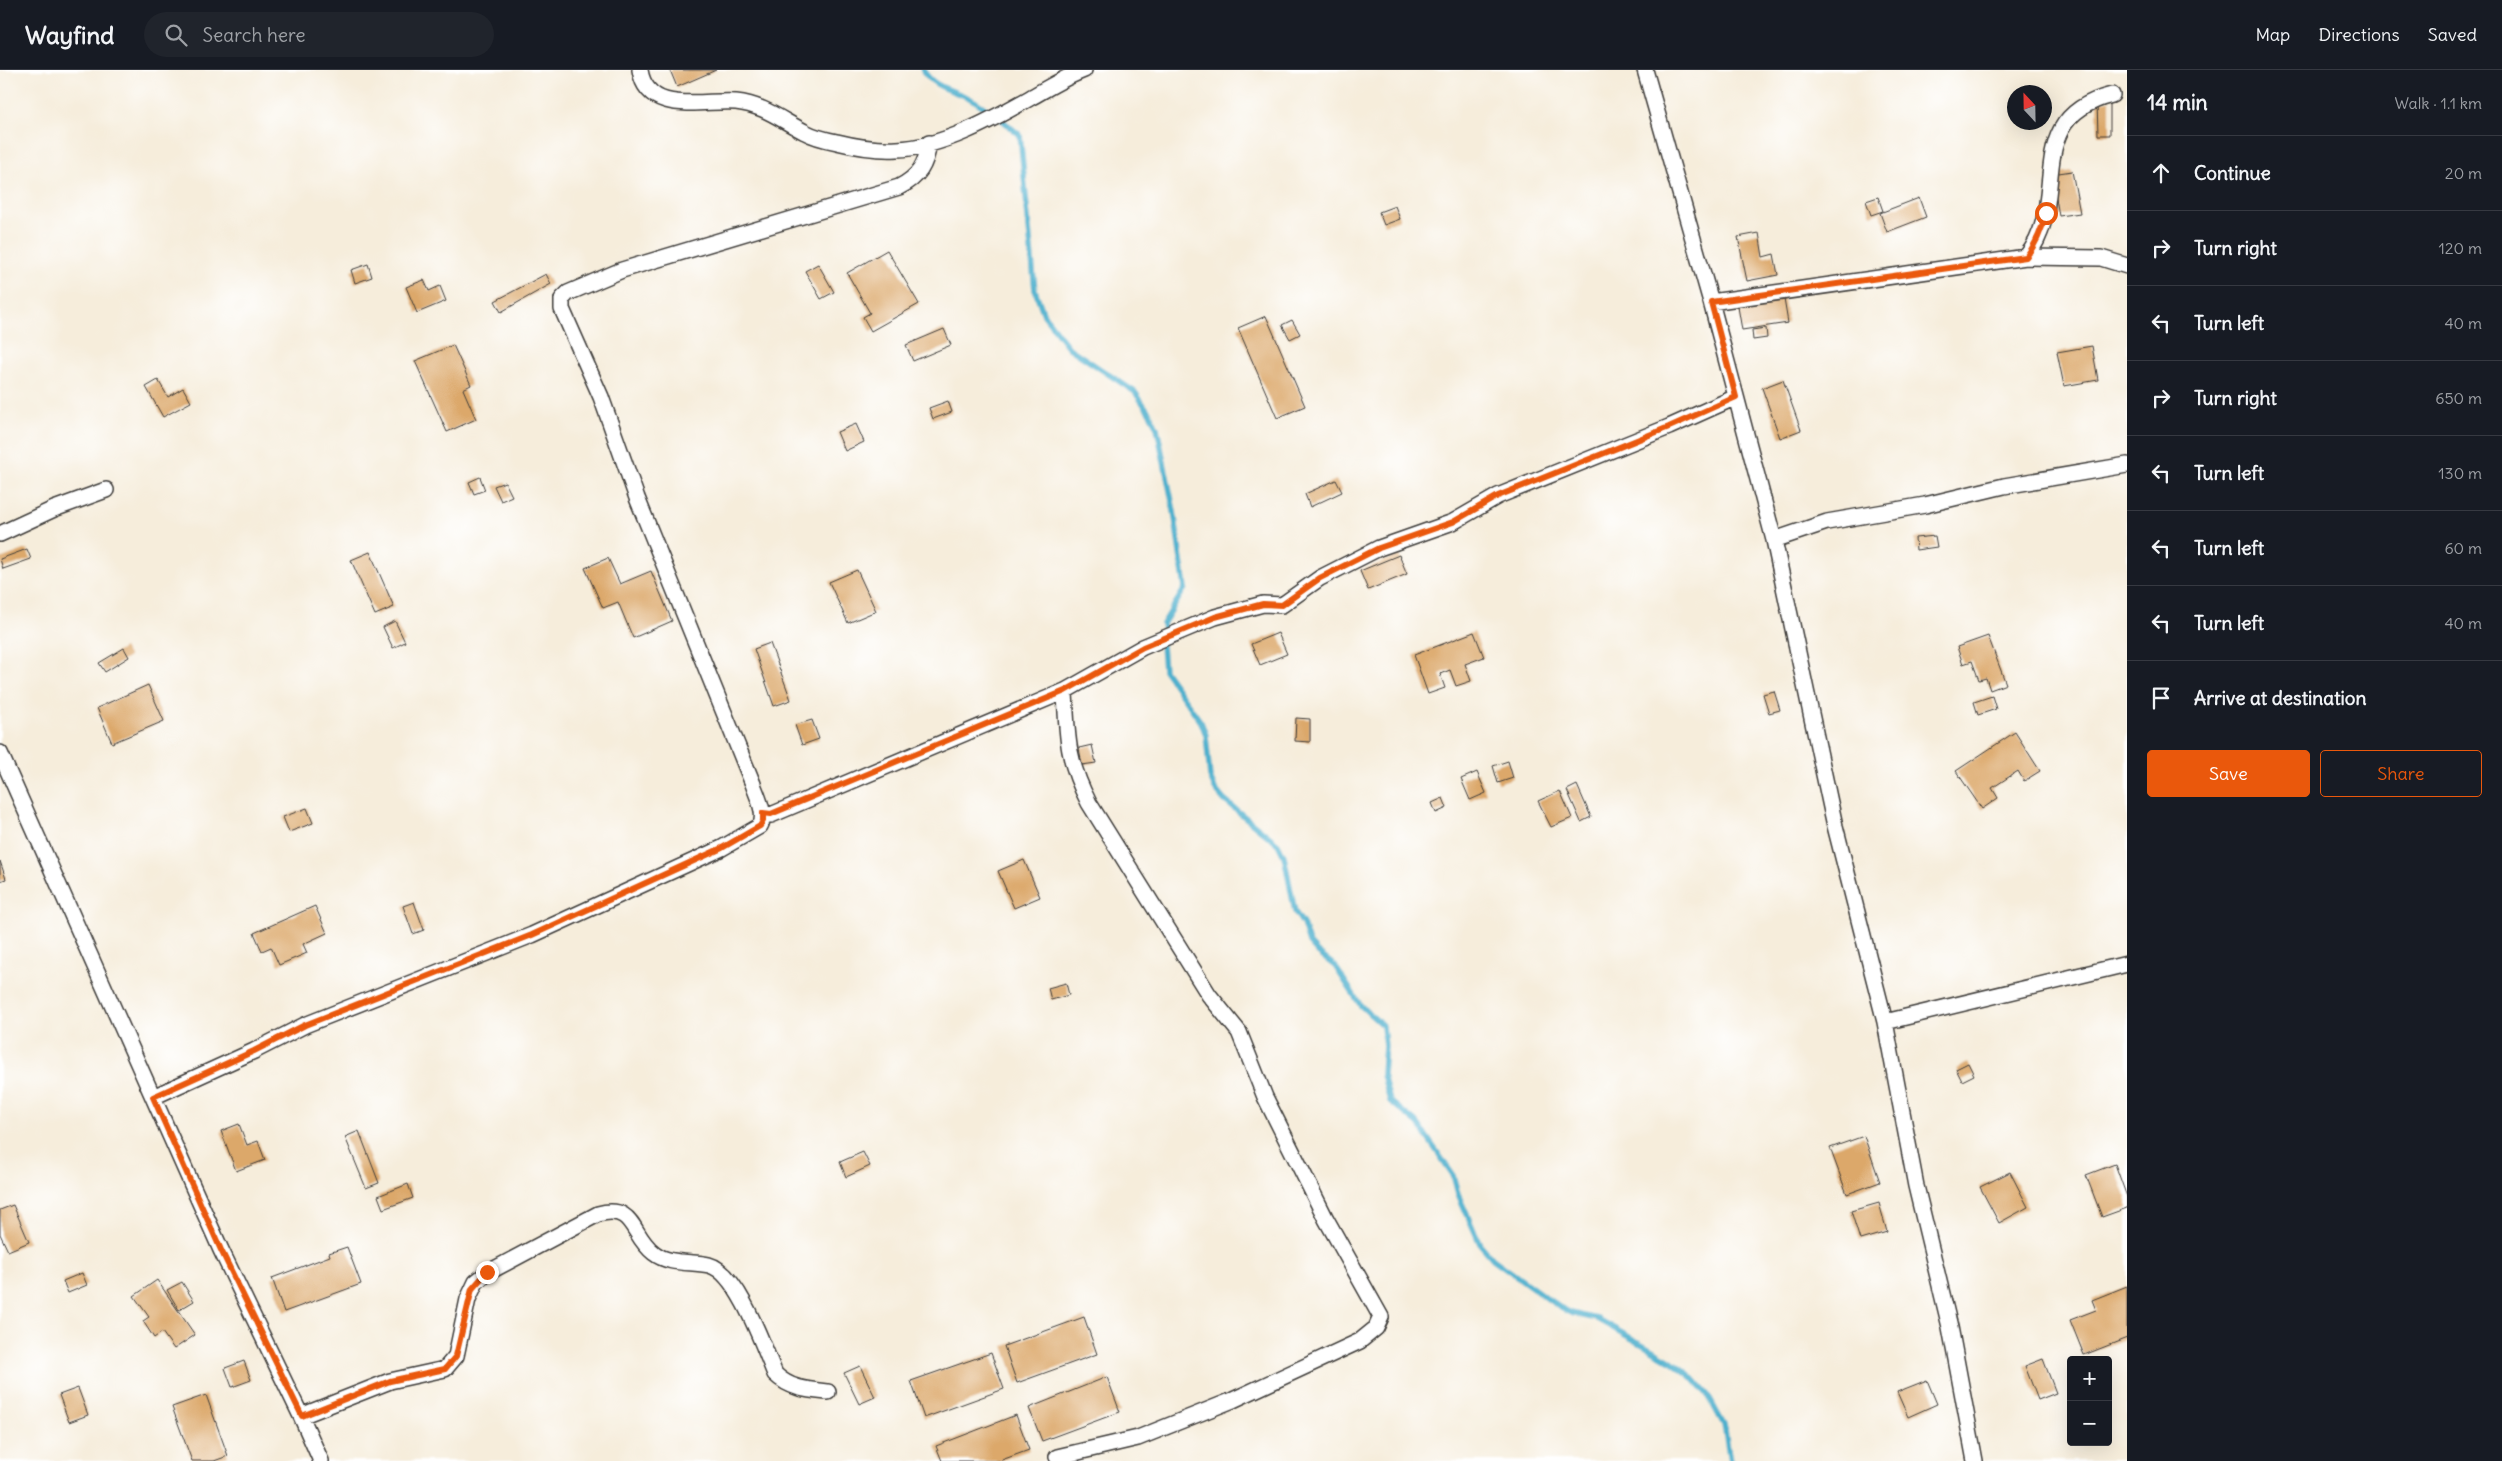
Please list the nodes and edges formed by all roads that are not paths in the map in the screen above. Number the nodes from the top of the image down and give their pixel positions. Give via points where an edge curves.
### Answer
1 (640, 70) edge
2 (1084, 70) edge
3 (1645, 70) edge
4 (2112, 95) dead end
5 (929, 143) junction
6 (2026, 257) junction
7 (2127, 266) edge
8 (1711, 302) junction
9 (1736, 397) junction
10 (2125, 467) edge
11 (106, 490) dead end
12 (0, 534) edge
13 (1774, 540) junction
14 (1065, 691) junction
15 (0, 753) edge
16 (763, 813) junction
17 (2127, 964) edge
18 (1885, 1022) junction
19 (153, 1097) junction
20 (828, 1392) dead end
21 (302, 1416) junction
22 (1057, 1458) dead end
23 (321, 1461) edge
24 (1975, 1461) edge

1 - 5 street via 648,90 677,104 725,101 760,106 806,134 866,148 899,149
2 - 5 street via 974,128
3 - 8 street
4 - 6 street via 2080,107 2063,124 2052,158 2042,231
5 - 16 street via 924,166 918,175 899,187 622,270 568,292 562,299 562,309 600,397
6 - 7 street via 2101,258
6 - 8 street
8 - 9 street
9 - 13 street
9 - 14 street via 1498,496 1453,522 1379,548 1320,578 1282,605 1263,604 1215,617 1143,647
10 - 13 street via 2004,486 1925,505 1827,522
11 - 12 street
13 - 18 street via 1835,826
14 - 16 street via 771,814
14 - 22 street via 1068,748 1076,779 1209,995 1239,1032 1265,1097 1381,1317 1376,1328 1360,1340 1233,1400 1138,1438
15 - 19 street
16 - 19 street via 760,826 722,848 532,935 305,1025
17 - 18 street
18 - 24 street via 1916,1186 1950,1327
19 - 21 street via 221,1250
20 - 21 street via 800,1389 783,1383 775,1374 737,1291 726,1275 711,1266 654,1254 624,1214 612,1210 598,1214 487,1272 476,1282 468,1299 456,1356 445,1369 390,1381
21 - 23 street

